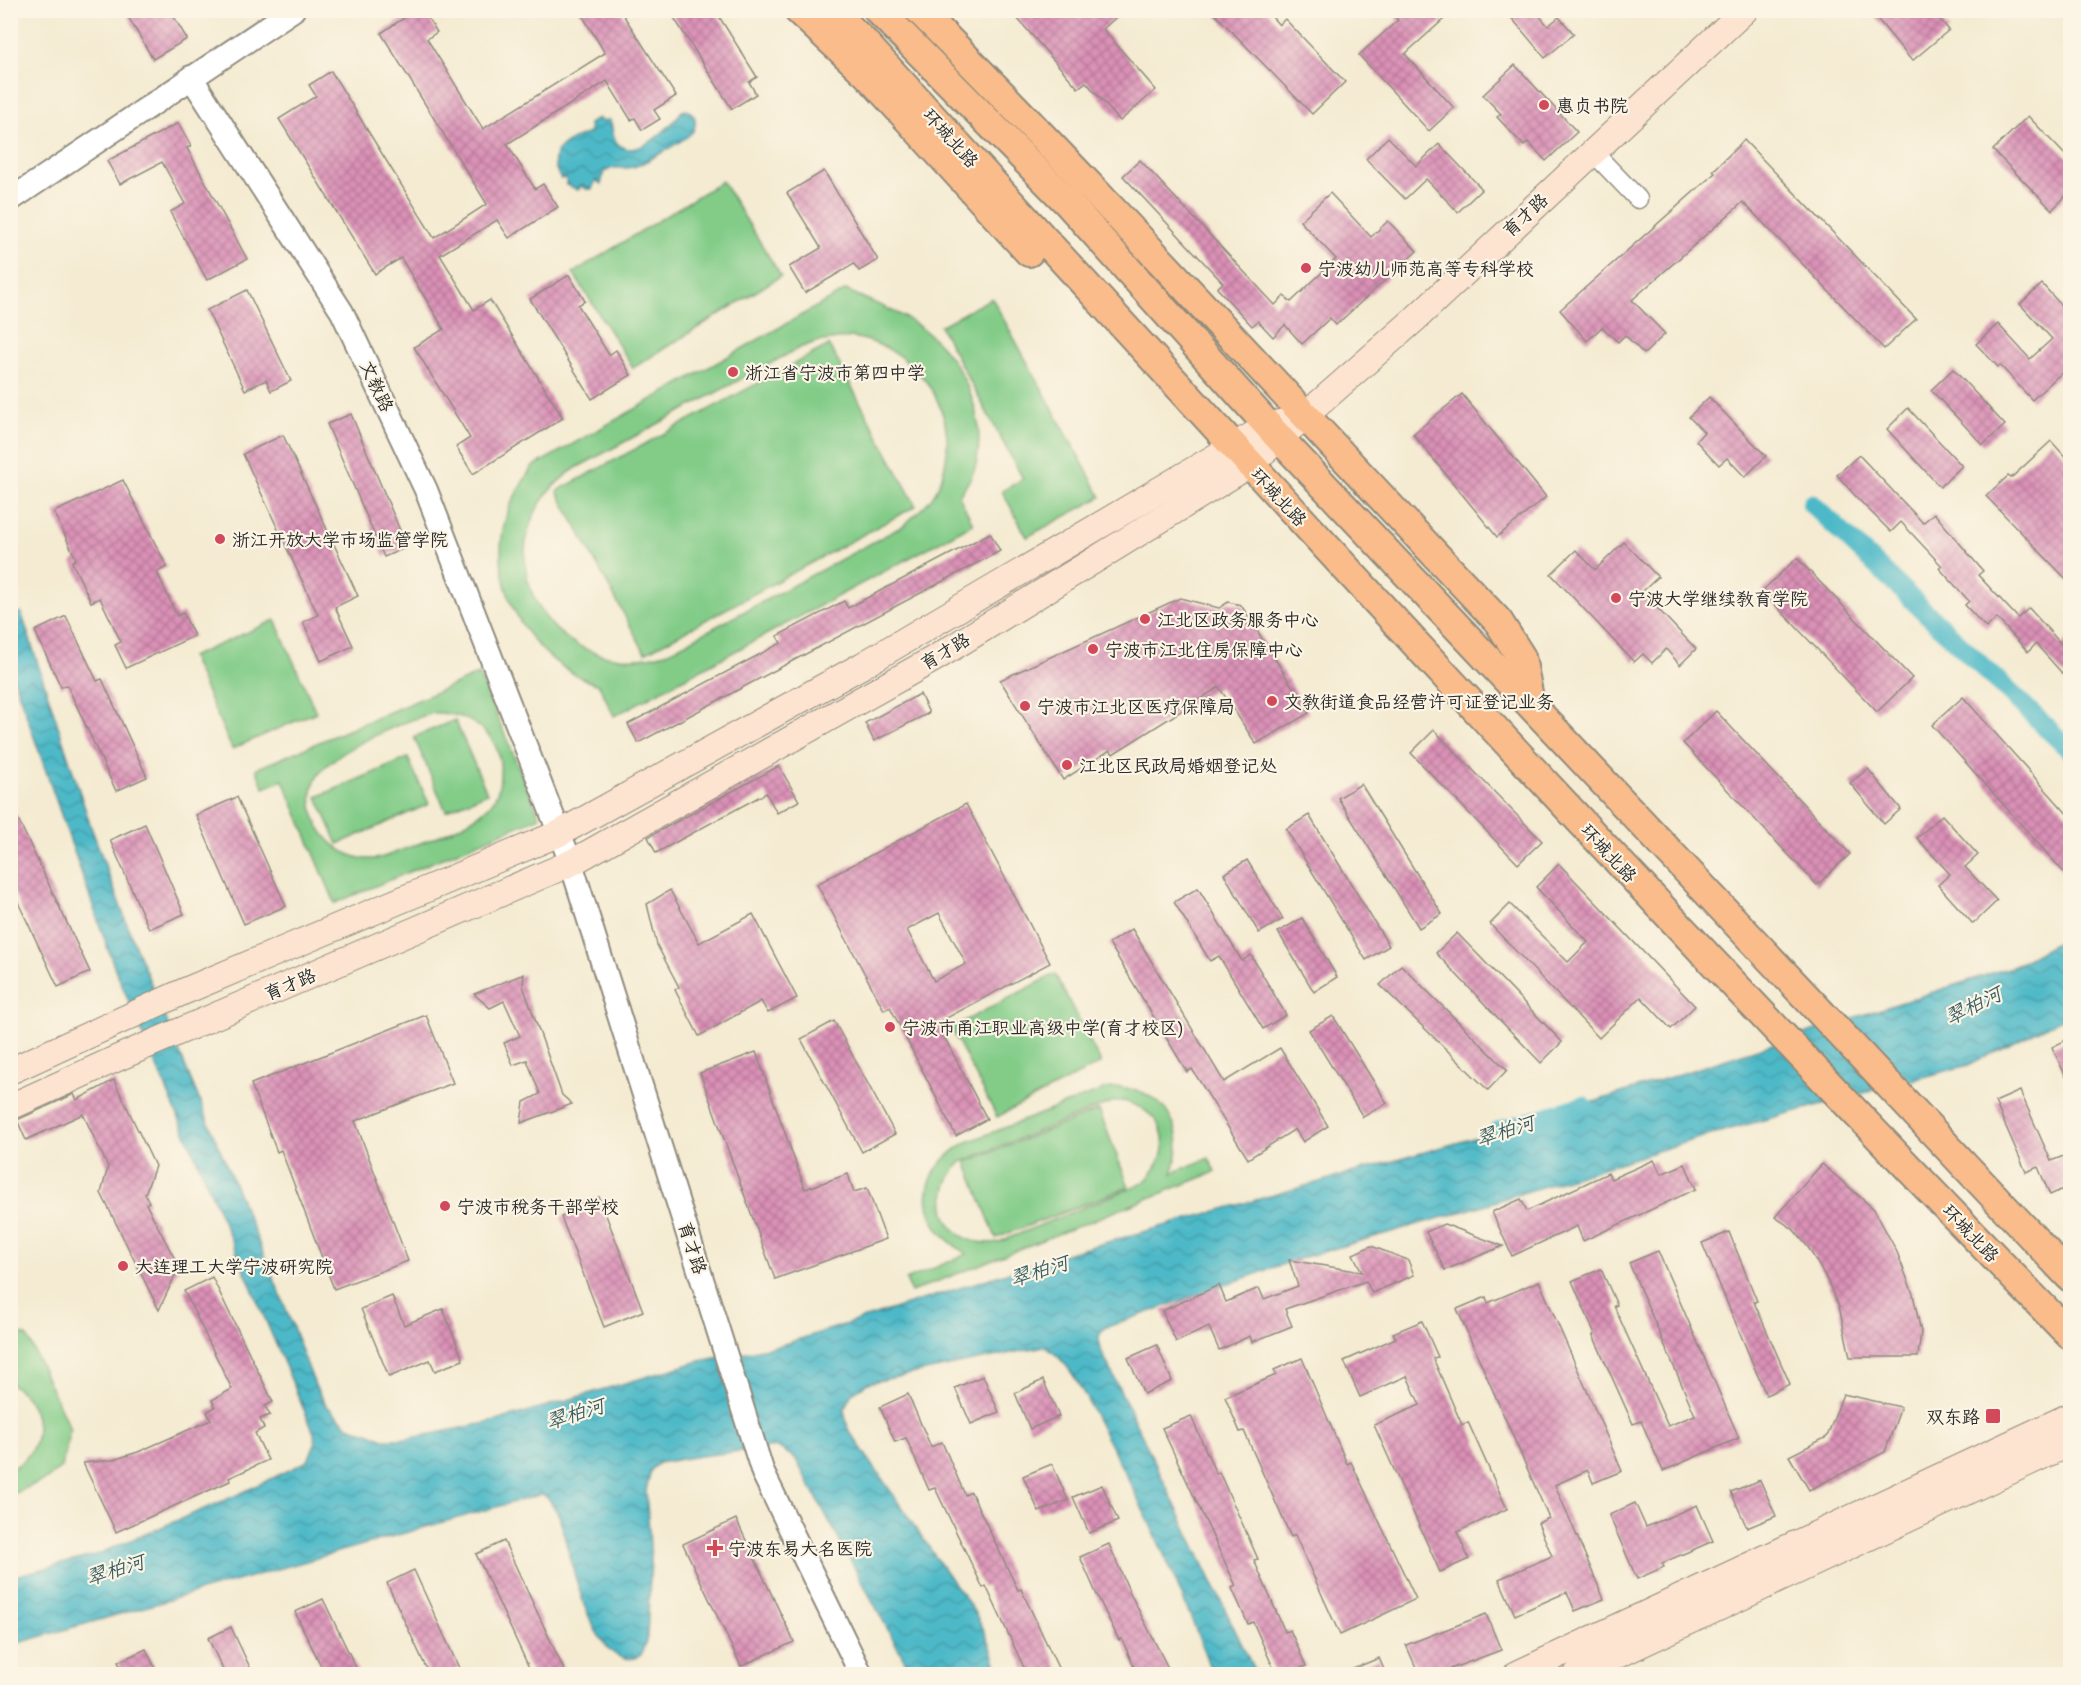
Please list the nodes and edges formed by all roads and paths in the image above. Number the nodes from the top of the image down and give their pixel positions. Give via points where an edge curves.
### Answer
1 (293, 10) edge
2 (798, 10) edge
3 (831, 10) edge
4 (878, 10) edge
5 (919, 10) edge
6 (1744, 10) edge
7 (190, 77) junction
8 (1592, 151) junction
9 (10, 200) edge
10 (1638, 200) dead end
11 (1305, 418) junction
12 (1274, 433) junction
13 (1233, 456) junction
14 (1530, 703) junction
15 (560, 833) junction
16 (571, 863) junction
17 (10, 1071) edge
18 (10, 1107) edge
19 (2070, 1277) edge
20 (2070, 1335) edge
21 (2070, 1416) edge
22 (2070, 1443) edge
23 (861, 1674) edge
24 (1517, 1674) edge
25 (1577, 1674) edge

1 - 7 street
2 - 13 main road via 868,75
3 - 13 main road, 环城北路
4 - 12 main road, 环城北路 via 1068,203
5 - 11 main road via 1046,138
6 - 8 main road, 育才路
7 - 9 street
7 - 15 street, 文教路 via 342,312 426,490
8 - 10 street
8 - 11 main road, 育才路
11 - 12 main road, 育才路
11 - 14 main road via 1498,621 1521,657
12 - 13 main road, 育才路
12 - 14 main road, 环城北路
13 - 15 main road, 育才路
13 - 16 main road, 育才路 via 937,657
13 - 20 main road, 环城北路 via 1871,1131
14 - 19 main road, 环城北路
15 - 16 street, 育才路
15 - 17 main road, 育才路 via 185,991
16 - 18 main road, 育才路
16 - 23 street, 育才路 via 763,1473
21 - 24 main road
22 - 25 main road

